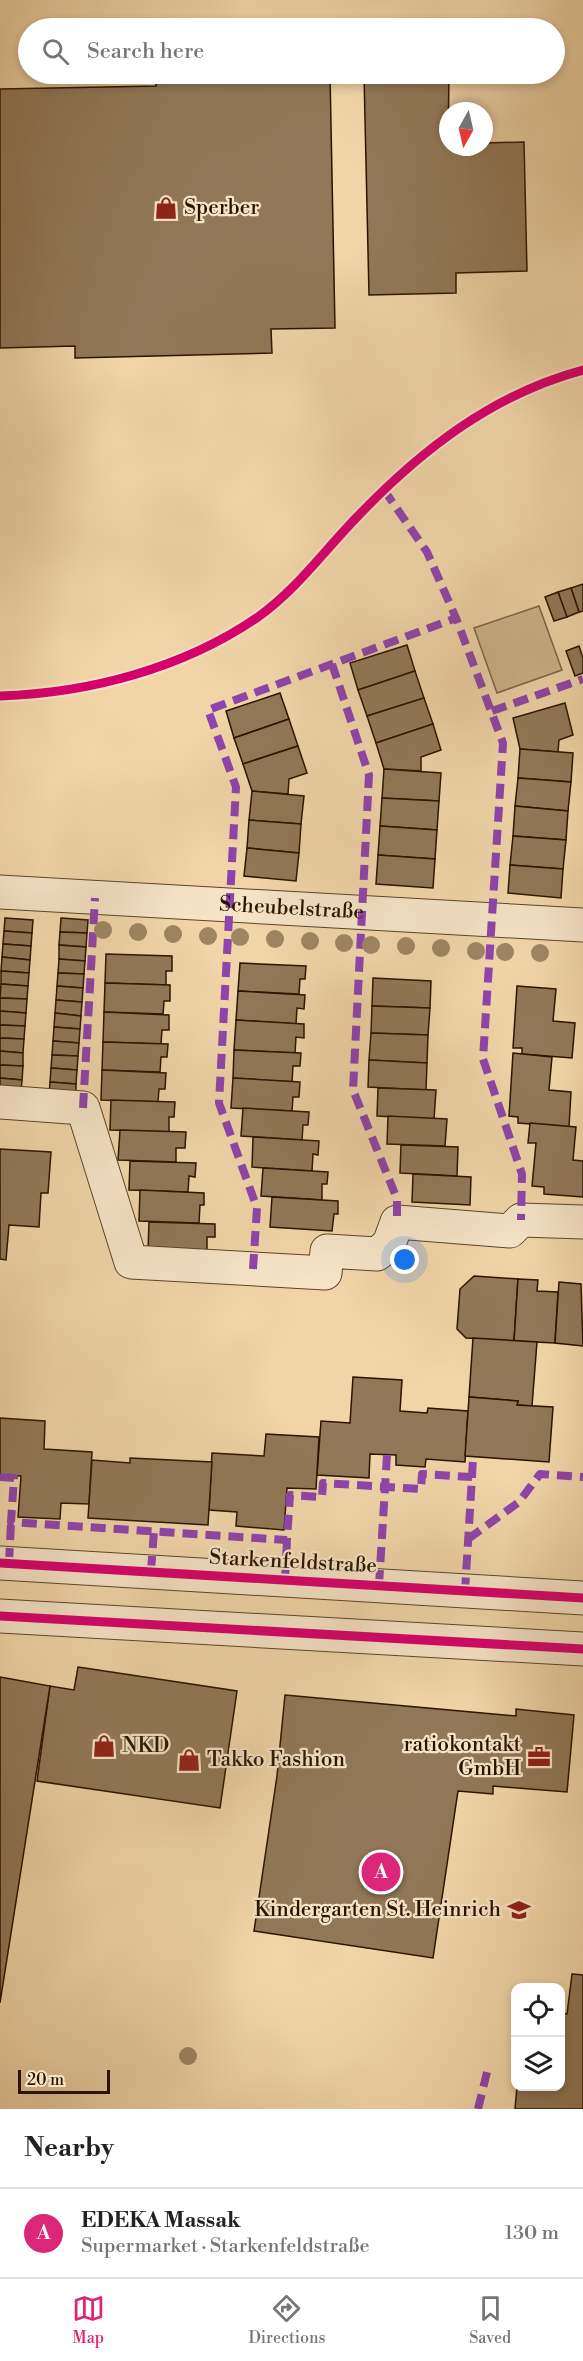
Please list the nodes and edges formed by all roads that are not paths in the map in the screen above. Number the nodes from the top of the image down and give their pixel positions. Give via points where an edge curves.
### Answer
1 (0, 892) edge
2 (583, 925) edge
3 (0, 1102) edge
4 (583, 1222) edge
5 (0, 1563) edge
6 (583, 1598) edge
7 (0, 1616) edge
8 (583, 1649) edge

1 - 2 street, Scheubelstraße
3 - 4 street via 83,1108 131,1262 325,1273 327,1251 377,1254 389,1244 397,1222 510,1231 521,1220
5 - 6 street, Starkenfeldstraße
7 - 8 street

